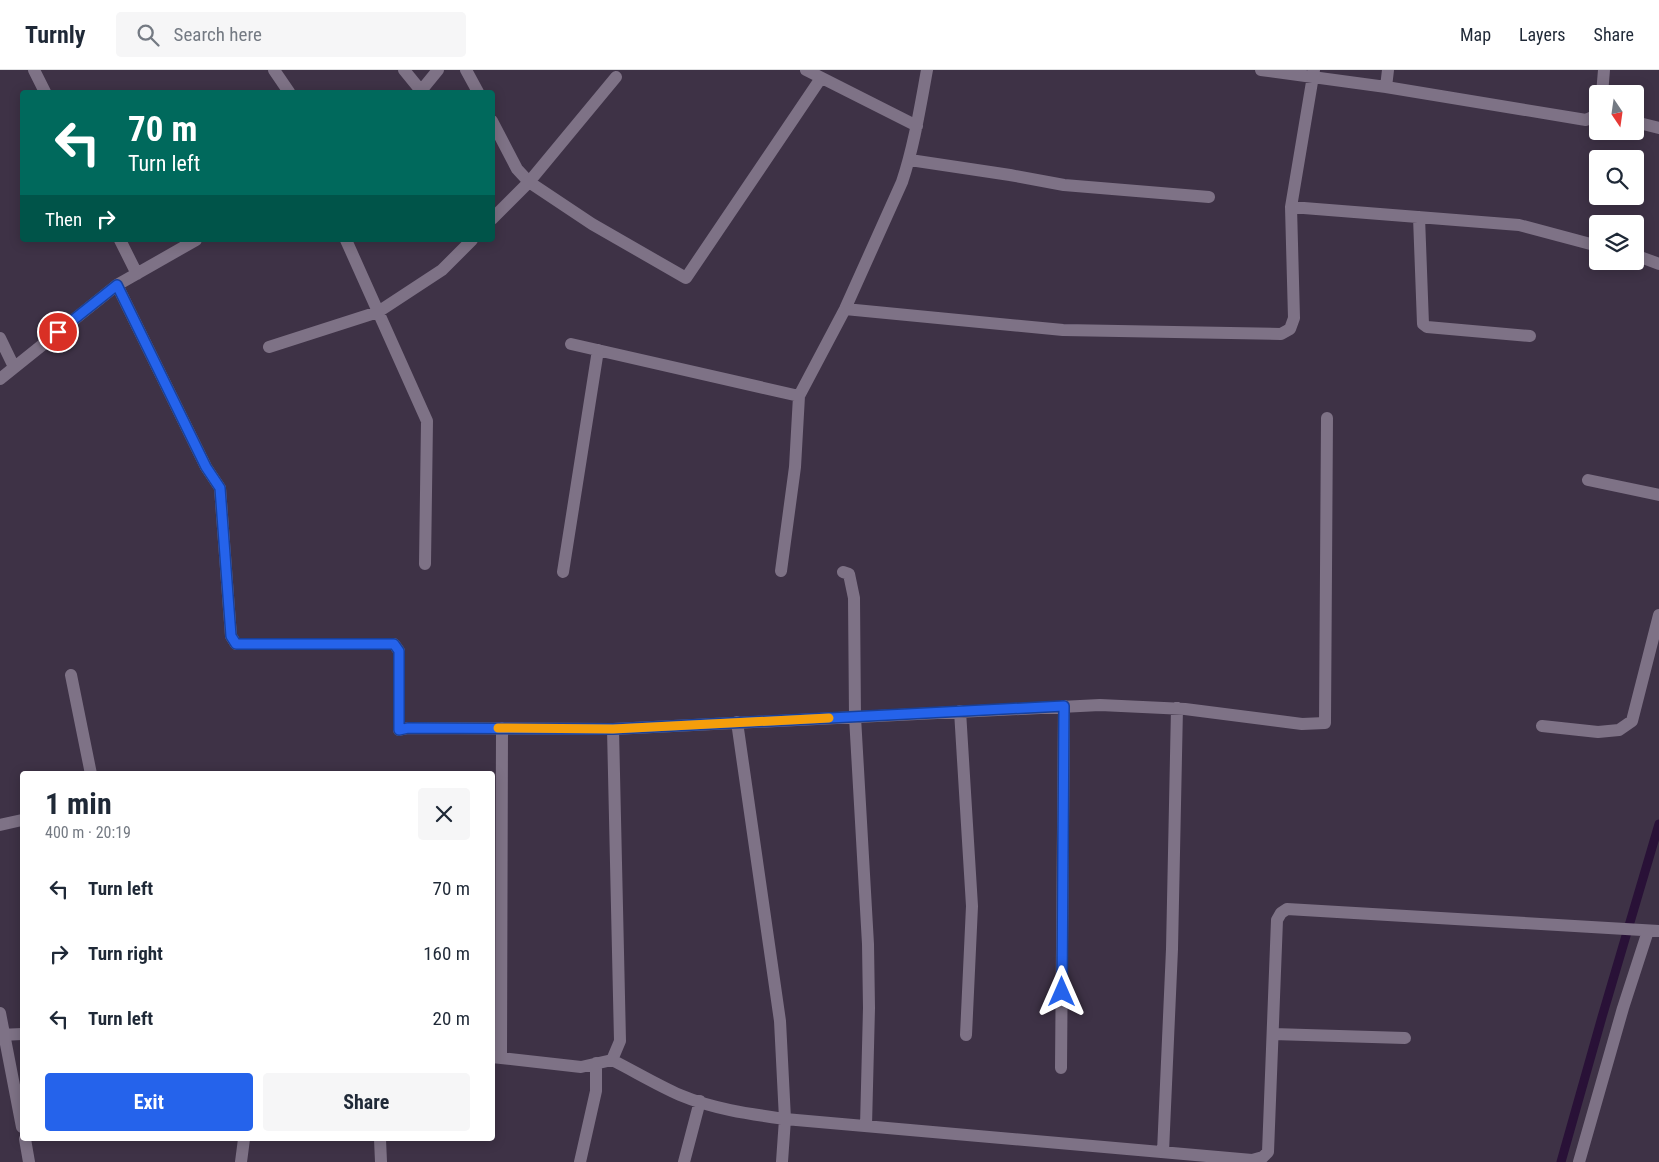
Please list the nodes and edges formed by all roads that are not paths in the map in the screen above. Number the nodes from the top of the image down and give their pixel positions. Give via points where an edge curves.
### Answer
1 (34, 70) edge
2 (274, 70) edge
3 (404, 70) edge
4 (438, 70) edge
5 (466, 70) edge
6 (806, 70) edge
7 (927, 70) edge
8 (1261, 70) edge
9 (1388, 70) edge
10 (1604, 70) edge
11 (1314, 73) edge
12 (616, 77) dead end
13 (821, 78) junction
14 (1603, 85) edge
15 (1386, 87) junction
16 (44, 90) edge
17 (288, 90) edge
18 (419, 90) edge
19 (423, 90) edge
20 (477, 90) edge
21 (1589, 118) edge
22 (1644, 124) edge
23 (917, 126) junction
24 (495, 128) edge
25 (1659, 128) edge
26 (910, 160) junction
27 (529, 182) junction
28 (1208, 197) dead end
29 (1291, 207) junction
30 (495, 216) edge
31 (1419, 217) junction
32 (121, 242) edge
33 (193, 242) edge
34 (347, 242) edge
35 (470, 242) edge
36 (1589, 244) edge
37 (1644, 257) edge
38 (1659, 264) edge
39 (137, 274) junction
40 (117, 285) junction
41 (846, 310) junction
42 (378, 312) junction
43 (1530, 336) dead end
44 (0, 338) edge
45 (572, 344) dead end
46 (270, 347) dead end
47 (598, 350) junction
48 (14, 367) junction
49 (0, 379) edge
50 (799, 396) junction
51 (1327, 418) dead end
52 (1588, 480) dead end
53 (1659, 495) edge
54 (425, 564) dead end
55 (781, 571) dead end
56 (563, 572) dead end
57 (843, 572) dead end
58 (1659, 615) edge
59 (71, 675) dead end
60 (1064, 706) junction
61 (1176, 708) junction
62 (960, 711) junction
63 (855, 717) junction
64 (737, 722) junction
65 (1542, 726) dead end
66 (502, 728) junction
67 (613, 729) junction
68 (90, 771) edge
69 (20, 820) edge
70 (0, 825) edge
71 (1652, 930) edge
72 (0, 1013) edge
73 (20, 1034) edge
74 (1273, 1034) junction
75 (2, 1035) edge
76 (966, 1035) dead end
77 (1405, 1038) dead end
78 (497, 1058) edge
79 (612, 1060) junction
80 (596, 1063) junction
81 (1061, 1068) dead end
82 (700, 1101) junction
83 (20, 1118) edge
84 (785, 1119) junction
85 (866, 1126) junction
86 (25, 1141) edge
87 (244, 1141) edge
88 (380, 1141) edge
89 (1163, 1152) junction
90 (29, 1162) edge
91 (241, 1162) edge
92 (381, 1162) edge
93 (580, 1162) edge
94 (684, 1162) edge
95 (782, 1162) edge
96 (1579, 1162) edge

1 - 16 street
2 - 17 street
3 - 18 street
4 - 19 street
5 - 20 street
6 - 13 street
7 - 23 street
8 - 11 street
9 - 15 street
10 - 14 street
11 - 15 street
11 - 29 street
12 - 27 street
13 - 23 street
13 - 27 street via 686,278 592,224
15 - 21 street
22 - 25 street
23 - 26 street
24 - 27 street via 517,169
26 - 28 street via 1064,185
26 - 41 street
27 - 30 street
29 - 31 street
29 - 41 street via 1294,318 1290,329 1281,334 1063,330
31 - 36 street via 1519,226
31 - 43 street via 1422,324
32 - 39 street
33 - 39 street
34 - 42 street
35 - 42 street via 442,270
37 - 38 street
39 - 40 street
40 - 48 street
40 - 66 street via 206,467 220,488 231,636 236,644 394,644 399,651 399,730
41 - 50 street
42 - 46 street
42 - 54 street via 427,421
44 - 48 street
45 - 47 street
47 - 50 street
47 - 56 street
48 - 49 street
50 - 55 street via 795,467
51 - 61 street via 1325,723 1302,724
52 - 53 street
57 - 63 street via 849,574 854,598
58 - 65 street via 1632,721 1619,730 1598,732
59 - 68 street
60 - 61 street
60 - 62 street
60 - 81 street
61 - 89 street via 1172,949
62 - 63 street
62 - 76 street via 972,906
63 - 64 street
63 - 85 street via 868,944
64 - 67 street
64 - 84 street via 780,1021
66 - 67 street
66 - 78 street
67 - 79 street via 620,1041
69 - 70 street
71 - 74 street via 1287,909 1278,920
71 - 96 street via 1623,1008
72 - 75 street
73 - 75 street
74 - 77 street
74 - 89 street via 1268,1152 1252,1160
75 - 83 street
78 - 80 street via 581,1067
79 - 80 street
79 - 82 street via 681,1095
80 - 93 street via 596,1091
82 - 84 street
82 - 94 street
84 - 85 street
84 - 95 street
85 - 89 street
86 - 90 street
87 - 91 street
88 - 92 street

